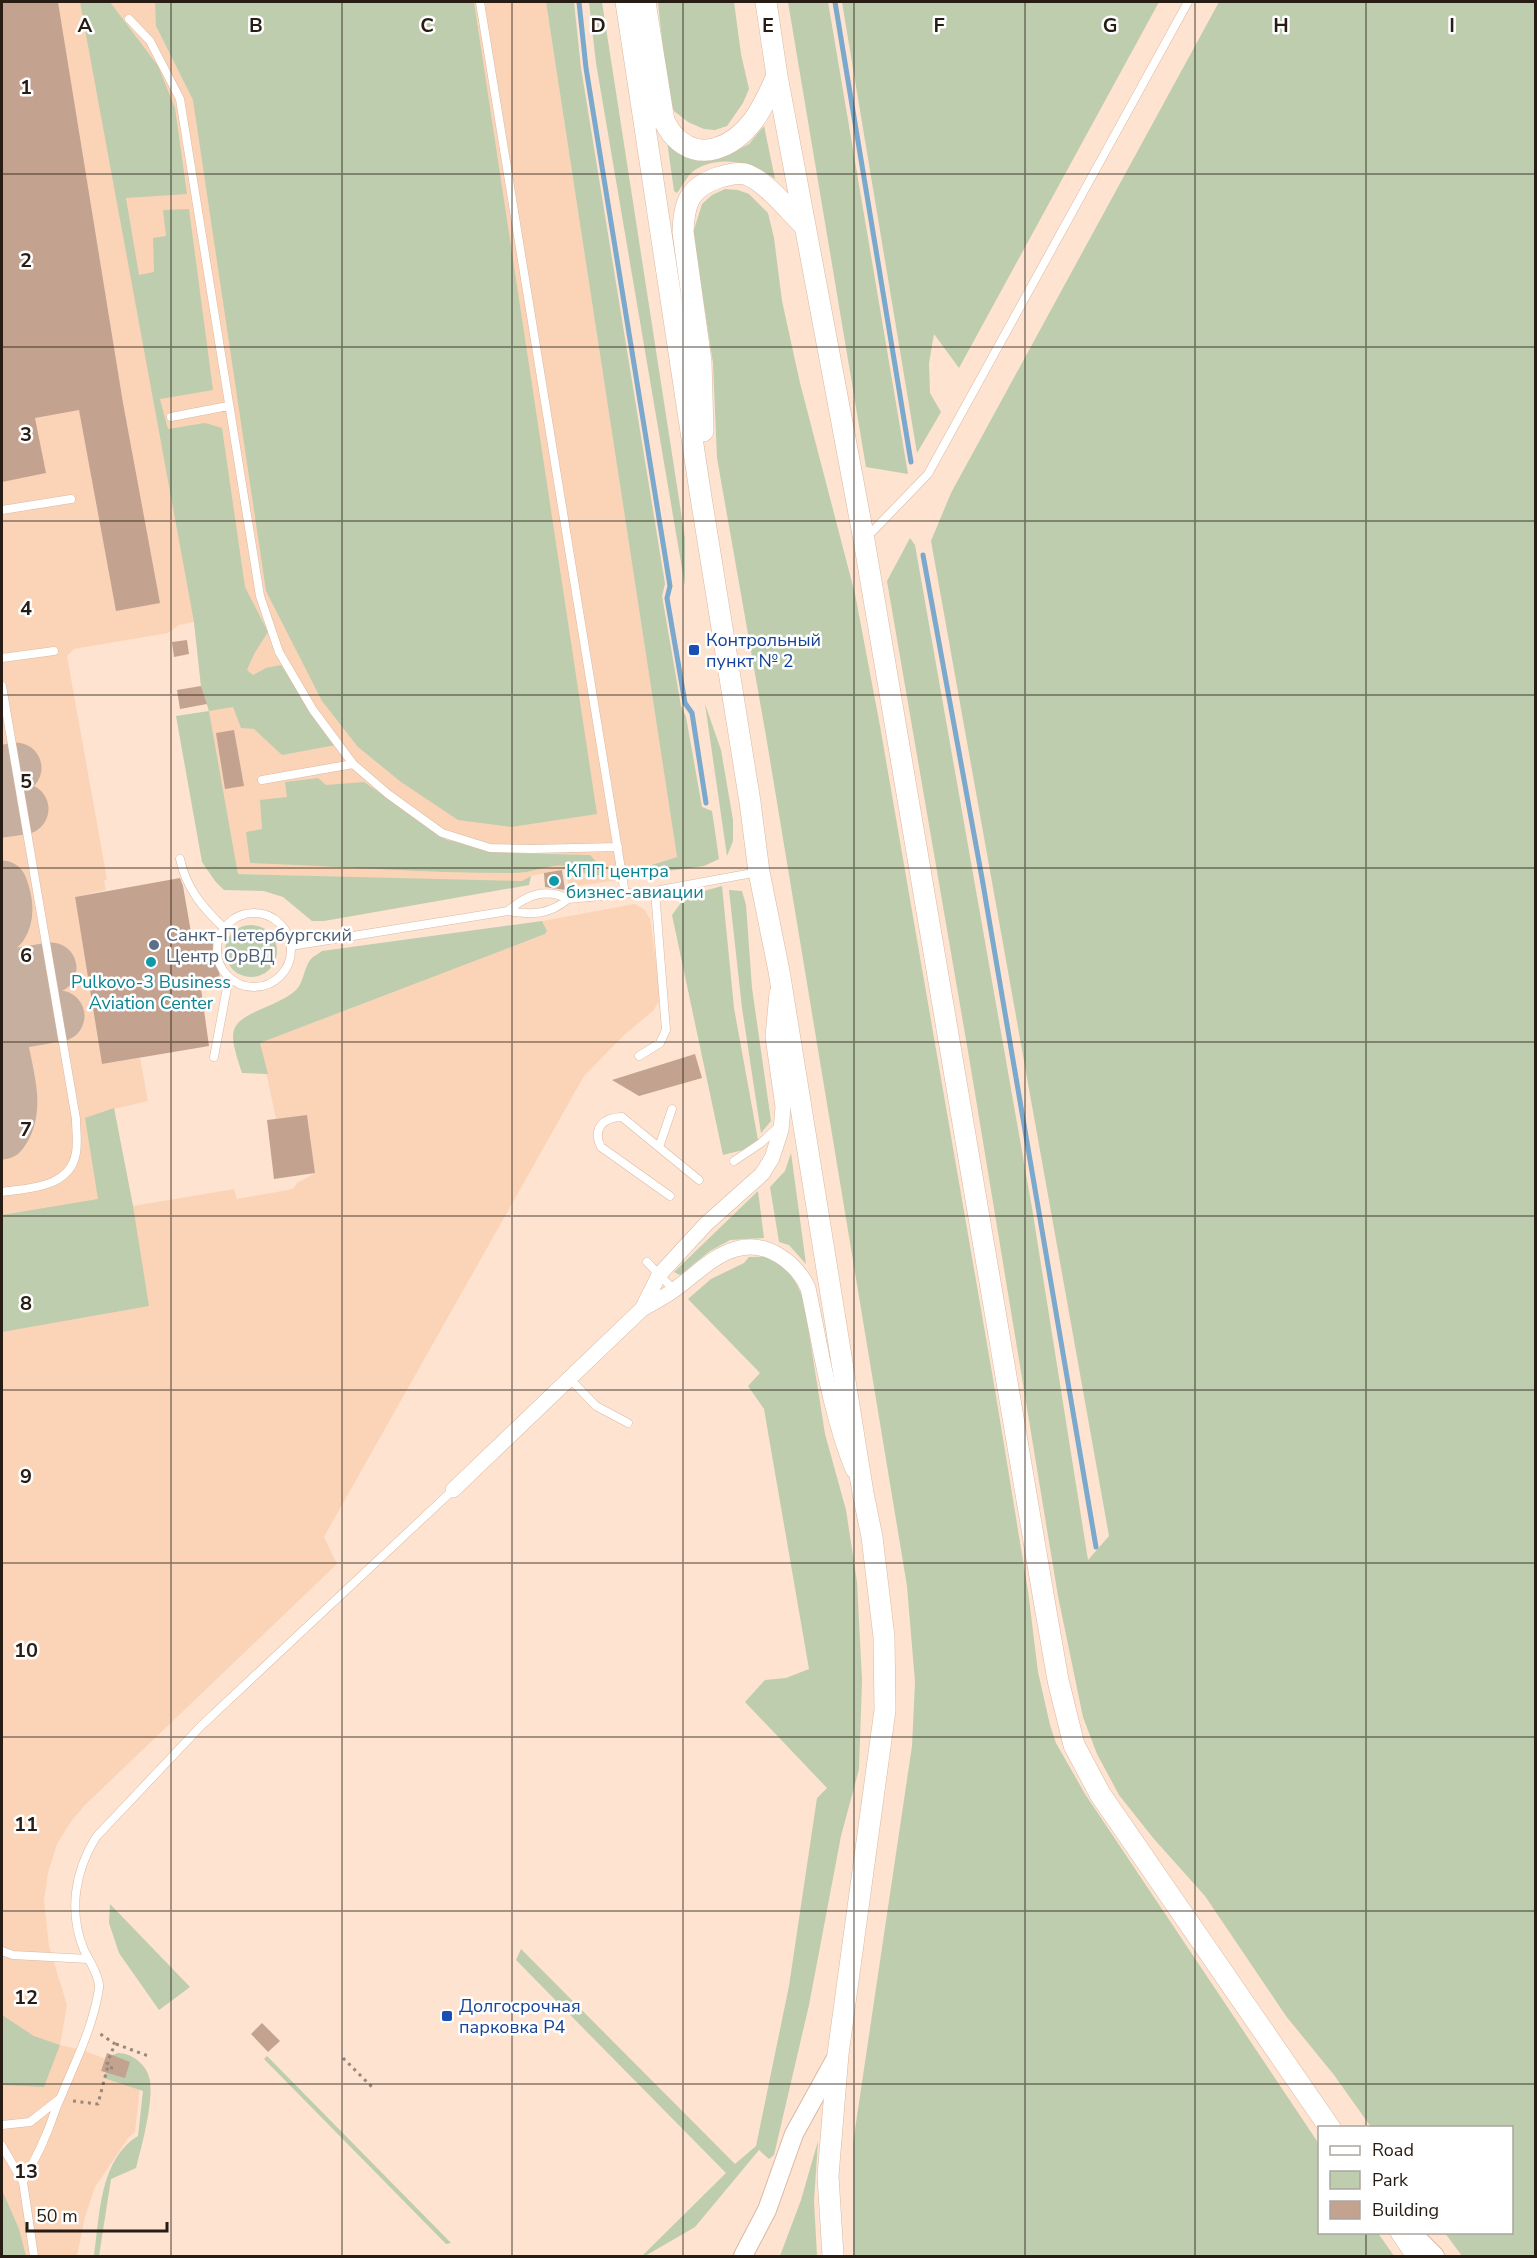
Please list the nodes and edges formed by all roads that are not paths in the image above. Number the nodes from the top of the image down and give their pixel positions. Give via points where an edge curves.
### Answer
1 (480, 2) edge
2 (626, 2) edge
3 (645, 2) edge
4 (766, 2) edge
5 (1188, 2) edge
6 (129, 19) dead end
7 (777, 76) junction
8 (805, 226) junction
9 (228, 406) junction
10 (171, 417) dead end
11 (71, 499) dead end
12 (2, 510) edge
13 (706, 525) junction
14 (864, 540) junction
15 (54, 651) dead end
16 (2, 658) edge
17 (2, 686) edge
18 (353, 764) junction
19 (262, 780) dead end
20 (618, 847) junction
21 (180, 859) dead end
22 (759, 872) junction
23 (655, 891) junction
24 (625, 894) junction
25 (568, 899) junction
26 (508, 911) junction
27 (224, 927) junction
28 (291, 946) junction
29 (779, 971) junction
30 (229, 977) junction
31 (639, 1056) dead end
32 (213, 1057) dead end
33 (672, 1109) dead end
34 (782, 1122) junction
35 (658, 1147) junction
36 (734, 1161) dead end
37 (699, 1180) dead end
38 (2, 1192) edge
39 (670, 1196) dead end
40 (647, 1262) dead end
41 (659, 1275) junction
42 (674, 1290) junction
43 (642, 1309) junction
44 (569, 1378) junction
45 (628, 1423) dead end
46 (453, 1490) joint
47 (863, 1493) junction
48 (2, 1951) edge
49 (88, 1959) junction
50 (838, 2054) junction
51 (60, 2099) junction
52 (2, 2125) edge
53 (1329, 2126) edge
54 (2, 2146) edge
55 (23, 2182) junction
56 (1402, 2234) edge
57 (1413, 2234) edge
58 (34, 2256) edge
59 (743, 2256) edge
60 (833, 2256) edge
61 (1417, 2256) edge
62 (1435, 2256) edge

1 - 20 lane
2 - 13 main road
3 - 7 main road via 664,121 675,137 690,147 724,148 737,140 754,120
4 - 7 main road
5 - 14 lane via 928,474
6 - 9 lane via 150,41 180,99
7 - 8 main road
8 - 13 main road via 770,192 744,174 729,174 702,184 687,202 683,232 700,361
8 - 14 main road
9 - 10 lane
9 - 18 lane via 260,596 279,652 313,710
11 - 12 lane
13 - 22 main road
14 - 53 main road via 1058,1680 1074,1745 1100,1794
15 - 16 lane
17 - 38 lane via 76,1119 76,1152 71,1169 60,1178 44,1185
18 - 19 lane
18 - 20 lane via 442,833 490,848
20 - 24 lane
21 - 27 lane via 183,874 200,904
22 - 23 lane
22 - 29 main road
23 - 24 lane
23 - 31 lane via 666,1030 660,1043
24 - 25 lane
25 - 26 lane via 557,909 542,912
25 - 26 lane via 556,893 540,894 522,899
26 - 28 lane
27 - 28 lane via 238,916 255,912 273,917 286,930
27 - 30 lane via 218,944 219,962
28 - 30 lane via 289,964 278,979 262,986 244,986
29 - 34 street via 773,1037
29 - 47 main road
30 - 32 lane
33 - 35 lane
34 - 36 lane via 761,1143
34 - 41 street via 772,1158 762,1174 706,1224
35 - 37 lane
35 - 39 lane via 622,1117 605,1120 598,1129 601,1147
40 - 41 lane
41 - 42 lane
41 - 43 street
42 - 43 street
42 - 47 street via 722,1255 746,1246 777,1253 797,1271 808,1288 845,1450
43 - 44 street
44 - 45 lane via 596,1407
44 - 46 street
46 - 49 lane via 201,1725 96,1837 84,1857 75,1888 77,1920
47 - 50 main road via 884,1637 885,1710
48 - 49 lane
49 - 51 lane via 99,1984 90,2028
50 - 59 street via 794,2134 767,2210
50 - 60 main road via 828,2176
51 - 52 lane via 30,2122
51 - 55 lane
54 - 55 lane
55 - 58 lane
56 - 61 main road
57 - 62 street

